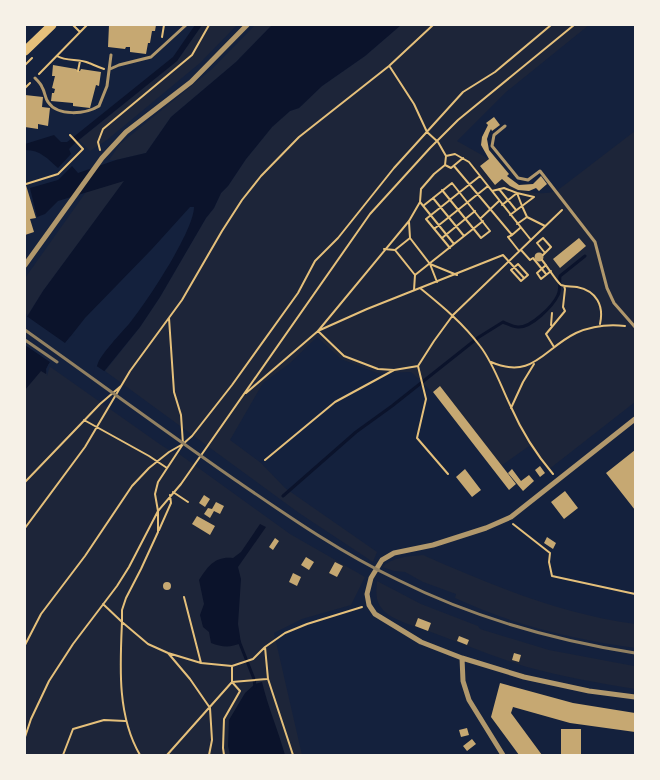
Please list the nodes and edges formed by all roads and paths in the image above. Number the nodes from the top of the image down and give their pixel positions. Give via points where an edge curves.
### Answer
1 (52, 25) edge
2 (73, 25) edge
3 (87, 25) edge
4 (186, 25) edge
5 (209, 25) edge
6 (247, 25) edge
7 (433, 25) edge
8 (551, 25) edge
9 (574, 25) edge
10 (80, 32) junction
11 (25, 51) edge
12 (57, 56) junction
13 (111, 56) dead end
14 (80, 62) junction
15 (389, 66) junction
16 (109, 70) junction
17 (78, 71) dead end
18 (36, 78) junction
19 (25, 88) edge
20 (506, 126) dead end
21 (427, 132) junction
22 (70, 135) dead end
23 (438, 142) junction
24 (446, 156) junction
25 (102, 158) junction
26 (464, 158) junction
27 (444, 166) junction
28 (454, 166) junction
29 (480, 176) junction
30 (26, 184) dead end
31 (469, 184) junction
32 (488, 186) junction
33 (499, 189) junction
34 (442, 190) junction
35 (492, 191) junction
36 (460, 192) junction
37 (517, 193) junction
38 (477, 194) junction
39 (433, 198) junction
40 (450, 200) junction
41 (508, 200) junction
42 (499, 201) junction
43 (420, 202) junction
44 (467, 202) junction
45 (502, 204) junction
46 (423, 206) junction
47 (522, 206) junction
48 (568, 206) junction
49 (441, 207) junction
50 (490, 208) junction
51 (458, 210) junction
52 (516, 210) junction
53 (475, 211) junction
54 (431, 215) junction
55 (510, 215) junction
56 (448, 217) junction
57 (527, 217) junction
58 (481, 218) junction
59 (465, 219) junction
60 (408, 221) junction
61 (483, 221) junction
62 (517, 224) junction
63 (439, 225) junction
64 (456, 226) junction
65 (545, 226) junction
66 (434, 228) junction
67 (520, 228) junction
68 (473, 229) junction
69 (446, 234) junction
70 (512, 235) junction
71 (464, 236) junction
72 (410, 238) junction
73 (442, 238) junction
74 (530, 240) junction
75 (454, 244) junction
76 (450, 248) junction
77 (384, 250) junction
78 (395, 250) junction
79 (520, 250) junction
80 (544, 254) joint
81 (542, 260) dead end
82 (509, 262) junction
83 (430, 264) junction
84 (25, 265) edge
85 (546, 265) junction
86 (514, 268) junction
87 (523, 269) junction
88 (542, 269) junction
89 (551, 270) junction
90 (519, 273) junction
91 (546, 274) junction
92 (415, 275) junction
93 (457, 275) junction
94 (516, 276) junction
95 (524, 278) junction
96 (437, 282) junction
97 (564, 286) junction
98 (420, 288) junction
99 (414, 290) junction
100 (552, 313) dead end
101 (453, 315) junction
102 (169, 317) junction
103 (600, 325) junction
104 (627, 326) dead end
105 (550, 327) junction
106 (635, 327) edge
107 (318, 331) junction
108 (554, 347) junction
109 (491, 362) junction
110 (534, 363) junction
111 (418, 366) junction
112 (394, 370) junction
113 (122, 384) junction
114 (243, 395) junction
115 (511, 408) junction
116 (635, 419) edge
117 (84, 420) junction
118 (96, 428) junction
119 (183, 444) junction
120 (265, 460) dead end
121 (157, 461) junction
122 (167, 468) junction
123 (448, 474) dead end
124 (558, 480) junction
125 (25, 482) edge
126 (173, 492) junction
127 (170, 495) junction
128 (188, 502) dead end
129 (158, 511) junction
130 (511, 517) junction
131 (25, 528) edge
132 (158, 532) junction
133 (635, 594) edge
134 (184, 597) dead end
135 (103, 604) junction
136 (369, 605) junction
137 (122, 622) junction
138 (25, 645) edge
139 (265, 648) junction
140 (168, 653) junction
141 (462, 658) junction
142 (201, 663) junction
143 (232, 666) junction
144 (268, 679) junction
145 (232, 682) junction
146 (635, 697) edge
147 (210, 708) junction
148 (125, 720) junction
149 (25, 737) edge
150 (63, 755) edge
151 (140, 755) edge
152 (167, 755) edge
153 (209, 755) edge
154 (224, 755) edge
155 (293, 755) edge
156 (502, 755) edge

1 - 11 main road
2 - 10 path
3 - 10 path
4 - 16 lane via 151,57
5 - 25 path via 192,55 104,129 98,142
6 - 25 street via 191,82 126,132
7 - 15 path
8 - 21 path via 495,72 463,92
9 - 23 path via 458,120
10 - 12 path
12 - 14 path
12 - 18 path
13 - 16 lane
14 - 16 path
14 - 17 path
15 - 21 path via 414,104
15 - 102 path via 299,137 261,176 222,230
16 - 18 lane via 99,106 91,111 54,109
18 - 19 path
20 - 48 lane via 494,135 492,146 504,162 518,178 528,180 540,171
21 - 23 path
21 - 119 path via 315,261 298,293 232,386
22 - 30 path via 82,149 58,174
23 - 24 path
23 - 114 path via 370,214
24 - 26 path via 455,154
24 - 27 path
25 - 84 street
26 - 28 path
26 - 29 path
27 - 28 path
27 - 43 path via 421,189
28 - 31 path
29 - 31 path
29 - 32 path
31 - 36 path
31 - 38 path
32 - 35 path
32 - 38 path
33 - 35 path
33 - 37 path
33 - 41 path
34 - 36 path via 452,183
34 - 39 path
34 - 40 path
35 - 42 path
36 - 40 path
36 - 44 path
37 - 41 path
37 - 47 path
37 - 47 path via 534,197
38 - 44 path
38 - 50 path
39 - 46 path
39 - 49 path
40 - 49 path
40 - 51 path
41 - 45 path
41 - 52 path
42 - 45 path
42 - 50 path
43 - 46 path
43 - 60 path
44 - 51 path
44 - 53 path
45 - 55 path
46 - 54 path
47 - 52 path
47 - 57 path
48 - 65 path
48 - 106 lane via 595,242 614,303
49 - 54 path
49 - 56 path
50 - 58 path
50 - 70 path
51 - 56 path
51 - 59 path
52 - 55 path
53 - 58 path
53 - 59 path
54 - 63 path
54 - 66 path via 426,219
55 - 62 path
56 - 63 path
56 - 64 path
57 - 62 path
57 - 65 path
58 - 61 path
59 - 64 path
59 - 68 path
60 - 72 path
60 - 77 path
61 - 68 path
61 - 68 path via 490,230 481,238
62 - 67 path
63 - 66 path
63 - 69 path
64 - 69 path
64 - 71 path
65 - 74 path
66 - 73 path
67 - 70 path
67 - 74 path
68 - 71 path
69 - 73 path
69 - 75 path
70 - 79 path via 508,237
71 - 75 path
72 - 78 path
72 - 83 path
73 - 76 path
74 - 79 path
75 - 76 path
76 - 83 path
77 - 78 path
77 - 107 path
78 - 92 path
79 - 82 path
79 - 88 path
80 - 80 path via 537,243 543,238 551,247
81 - 85 path
82 - 86 path
82 - 93 path via 503,255
82 - 101 path
83 - 92 path
83 - 93 path
83 - 96 path
85 - 88 path
85 - 89 path
86 - 87 path via 518,264
86 - 90 path
86 - 94 path via 511,270
87 - 90 path
87 - 95 path via 528,275
88 - 91 path
88 - 91 path via 537,273 541,279
89 - 91 path
89 - 97 path via 558,283
90 - 94 path
90 - 95 path
92 - 99 path
93 - 96 path
94 - 95 path via 521,281
96 - 98 path
97 - 103 path via 582,288 591,293 599,302
97 - 105 path via 563,307 566,311
98 - 99 path
98 - 101 path
99 - 107 path
100 - 105 path
101 - 109 path
101 - 111 path
102 - 113 path
102 - 119 path via 174,392 181,414
103 - 104 path
103 - 108 path
105 - 108 path via 546,334
107 - 112 path via 344,356 378,369
107 - 114 path
108 - 110 path
109 - 110 path via 513,369
109 - 115 path
110 - 115 path
111 - 112 path
111 - 123 path via 426,399 417,438
112 - 120 path via 335,402
113 - 117 path
113 - 118 path
114 - 126 path
115 - 124 path via 527,439
116 - 124 street
117 - 118 path
117 - 125 path
118 - 121 path
118 - 131 path
119 - 121 path
119 - 122 path
121 - 122 path
121 - 138 path via 132,486 41,614
122 - 129 path via 156,488
124 - 130 street
126 - 127 path
126 - 128 path
127 - 129 path
127 - 132 path via 171,503
129 - 132 path
129 - 135 path via 129,567
130 - 133 path via 513,523 550,553 552,576
130 - 136 street via 434,545 394,553 382,560 368,584
132 - 137 path via 126,598
134 - 142 path
135 - 137 path
135 - 149 path via 49,680
136 - 139 path via 285,633
136 - 141 street via 375,614 421,642
137 - 140 path via 148,644
137 - 148 path via 120,668
139 - 143 path via 253,659
139 - 144 path
140 - 142 path
140 - 147 path
141 - 146 street via 589,692
141 - 156 street via 463,681 470,700
142 - 143 path
143 - 145 path
144 - 145 path
144 - 155 path
145 - 147 path
145 - 154 path via 240,691 224,719
147 - 152 path
147 - 153 path via 212,740
148 - 150 path via 104,720 73,729
148 - 151 path

